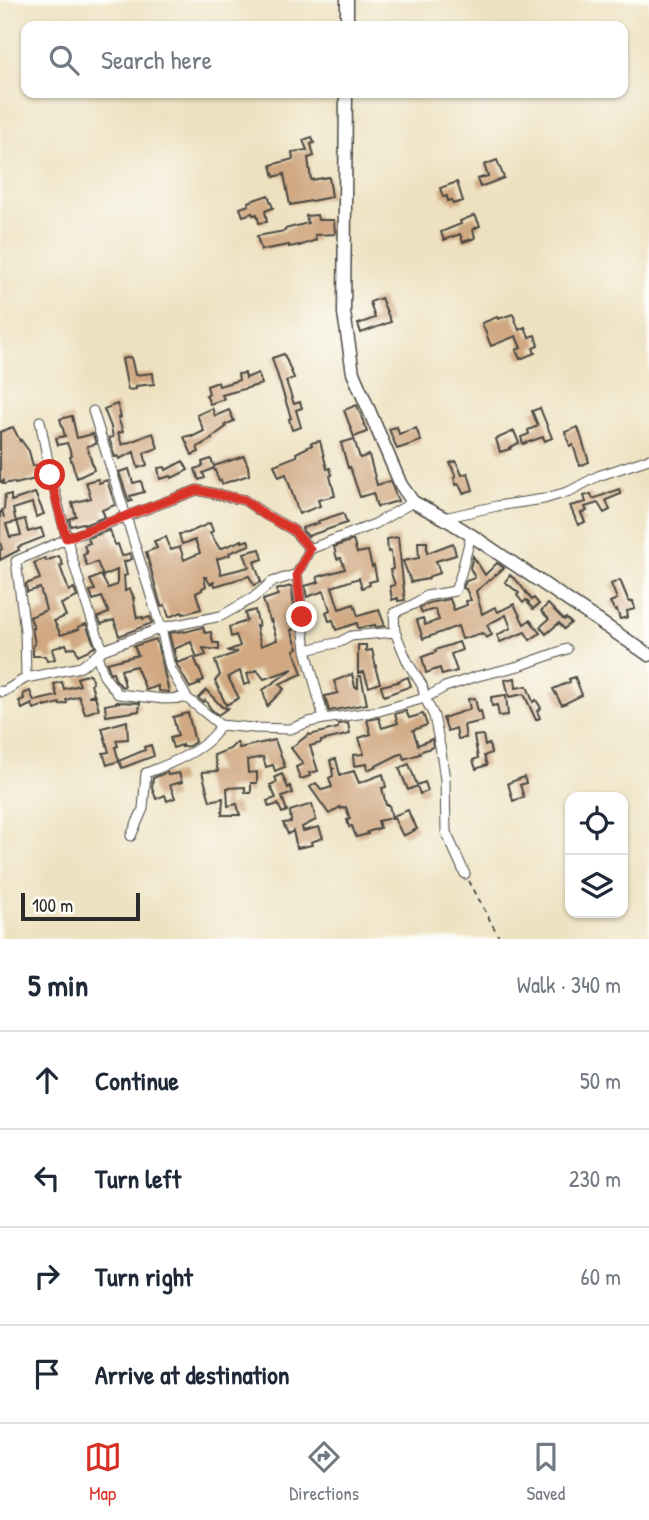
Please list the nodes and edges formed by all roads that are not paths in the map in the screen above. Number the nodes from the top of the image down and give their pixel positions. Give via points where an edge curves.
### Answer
1 (347, 0) edge
2 (347, 21) edge
3 (346, 98) edge
4 (93, 411) dead end
5 (40, 421) dead end
6 (649, 459) edge
7 (413, 502) junction
8 (126, 515) junction
9 (444, 518) junction
10 (471, 535) junction
11 (66, 538) junction
12 (310, 549) junction
13 (297, 574) junction
14 (161, 628) junction
15 (395, 632) junction
16 (567, 649) dead end
17 (103, 650) junction
18 (306, 650) junction
19 (649, 655) edge
20 (26, 678) junction
21 (0, 691) edge
22 (187, 698) junction
23 (425, 698) junction
24 (324, 719) junction
25 (220, 725) junction
26 (131, 836) dead end
27 (465, 874) road end

1 - 2 street
3 - 7 street via 344,313 353,373 401,485
4 - 8 street
5 - 11 street
6 - 9 street via 544,499
7 - 9 street
7 - 12 street via 375,524
8 - 11 street
8 - 12 street via 197,490 244,500 293,530
8 - 14 street
9 - 10 street
10 - 15 street via 455,591 426,596 394,613
10 - 19 street
11 - 17 street
11 - 20 street via 16,561
12 - 13 street
13 - 14 street via 272,582 221,616
13 - 18 street
14 - 17 street
14 - 22 street via 170,668
15 - 18 street via 351,636
15 - 23 street
16 - 23 street via 445,687
17 - 20 street via 81,667
17 - 22 street via 97,655 104,676 118,694
18 - 24 street
20 - 21 street
22 - 25 street
23 - 24 street
23 - 27 street via 441,751 446,832
24 - 25 street via 290,729
25 - 26 street via 203,746 146,773 143,810

